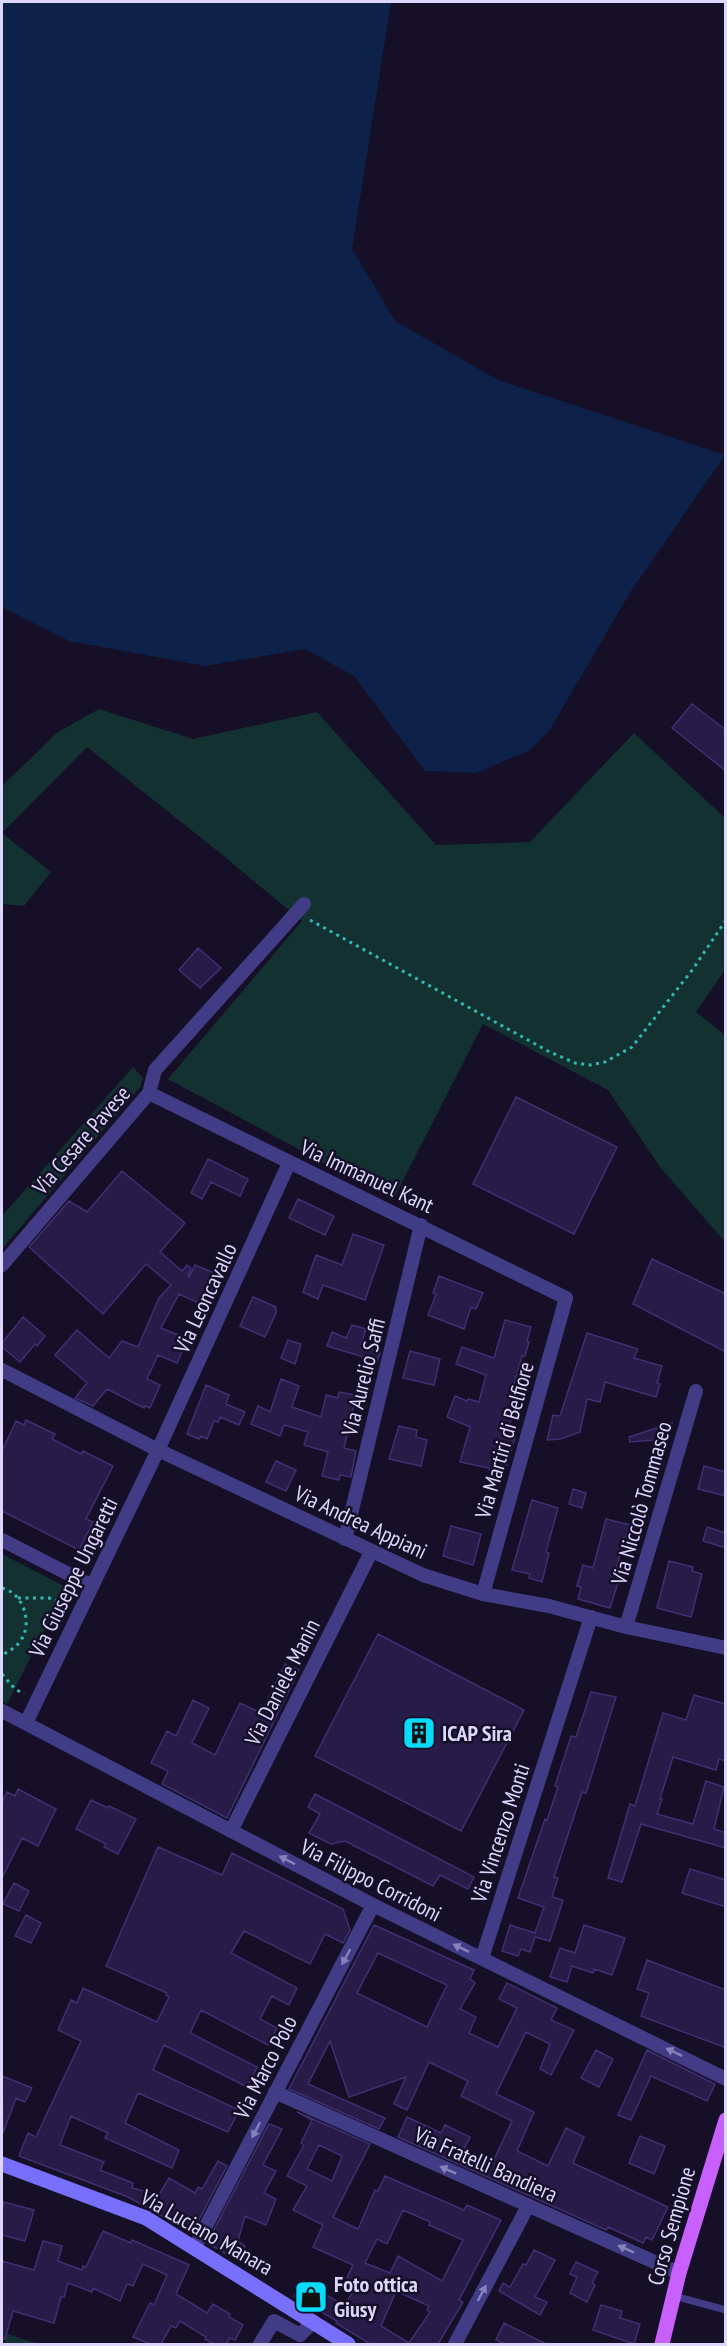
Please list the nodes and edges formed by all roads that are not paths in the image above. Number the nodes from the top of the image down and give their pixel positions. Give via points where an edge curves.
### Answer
1 (301, 909) road end
2 (149, 1093) junction
3 (289, 1163) junction
4 (421, 1225) junction
5 (2, 1265) edge
6 (566, 1298) joint
7 (2, 1370) edge
8 (696, 1391) dead end
9 (158, 1450) junction
10 (345, 1539) junction
11 (2, 1540) edge
12 (372, 1552) junction
13 (92, 1586) junction
14 (483, 1594) junction
15 (591, 1617) junction
16 (627, 1627) junction
17 (726, 1648) edge
18 (2, 1711) edge
19 (26, 1723) junction
20 (231, 1832) junction
21 (373, 1905) junction
22 (482, 1958) junction
23 (726, 2079) edge
24 (276, 2092) junction
25 (726, 2120) edge
26 (2, 2164) edge
27 (528, 2206) junction
28 (195, 2247) junction
29 (679, 2273) junction
30 (674, 2296) junction
31 (726, 2310) edge
32 (313, 2322) junction
33 (304, 2340) edge
34 (343, 2343) edge
35 (261, 2344) edge
36 (455, 2344) edge
37 (662, 2344) edge

1 - 2 street, Via Cesare Pavese via 155,1070
2 - 3 street, Via Immanuel Kant
2 - 5 street, Via Cesare Pavese
3 - 4 street, Via Immanuel Kant
3 - 9 street, Via Leoncavallo
4 - 6 street, Via Immanuel Kant
4 - 10 street, Via Aurelio Saffi
6 - 14 street, Via Martiri di Belfiore
7 - 9 street, Via Andrea Appiani
8 - 16 street, Via Niccolò Tommaseo
9 - 10 street, Via Andrea Appiani
9 - 13 street, Via Giuseppe Ungaretti
10 - 12 street, Via Andrea Appiani
11 - 13 street
12 - 14 street, Via Andrea Appiani via 423,1575
12 - 20 street, Via Daniele Manin
13 - 19 street, Via Giuseppe Ungaretti
14 - 15 street, Via Andrea Appiani
15 - 16 street, Via Andrea Appiani
15 - 22 street, Via Vincenzo Monti
16 - 17 street, Via Andrea Appiani
18 - 19 street, Via Filippo Corridoni
19 - 20 street, Via Filippo Corridoni
21 -> 20 street, Via Filippo Corridoni
22 -> 21 street, Via Filippo Corridoni
21 -> 24 street, Via Marco Polo
23 -> 22 street, Via Filippo Corridoni
27 -> 24 street, Via Fratelli Bandiera
24 -> 28 street, Via Marco Polo
25 - 29 main road, Corso Sempione
26 - 28 main road, Via Luciano Manara via 146,2218
29 -> 27 street, Via Fratelli Bandiera
36 -> 27 street
28 - 32 main road, Via Luciano Manara
29 - 30 main road, Corso Sempione
30 - 31 lane
30 - 37 main road, Corso Sempione
32 - 33 street
32 - 34 main road, Via Luciano Manara
33 - 35 street via 274,2321

